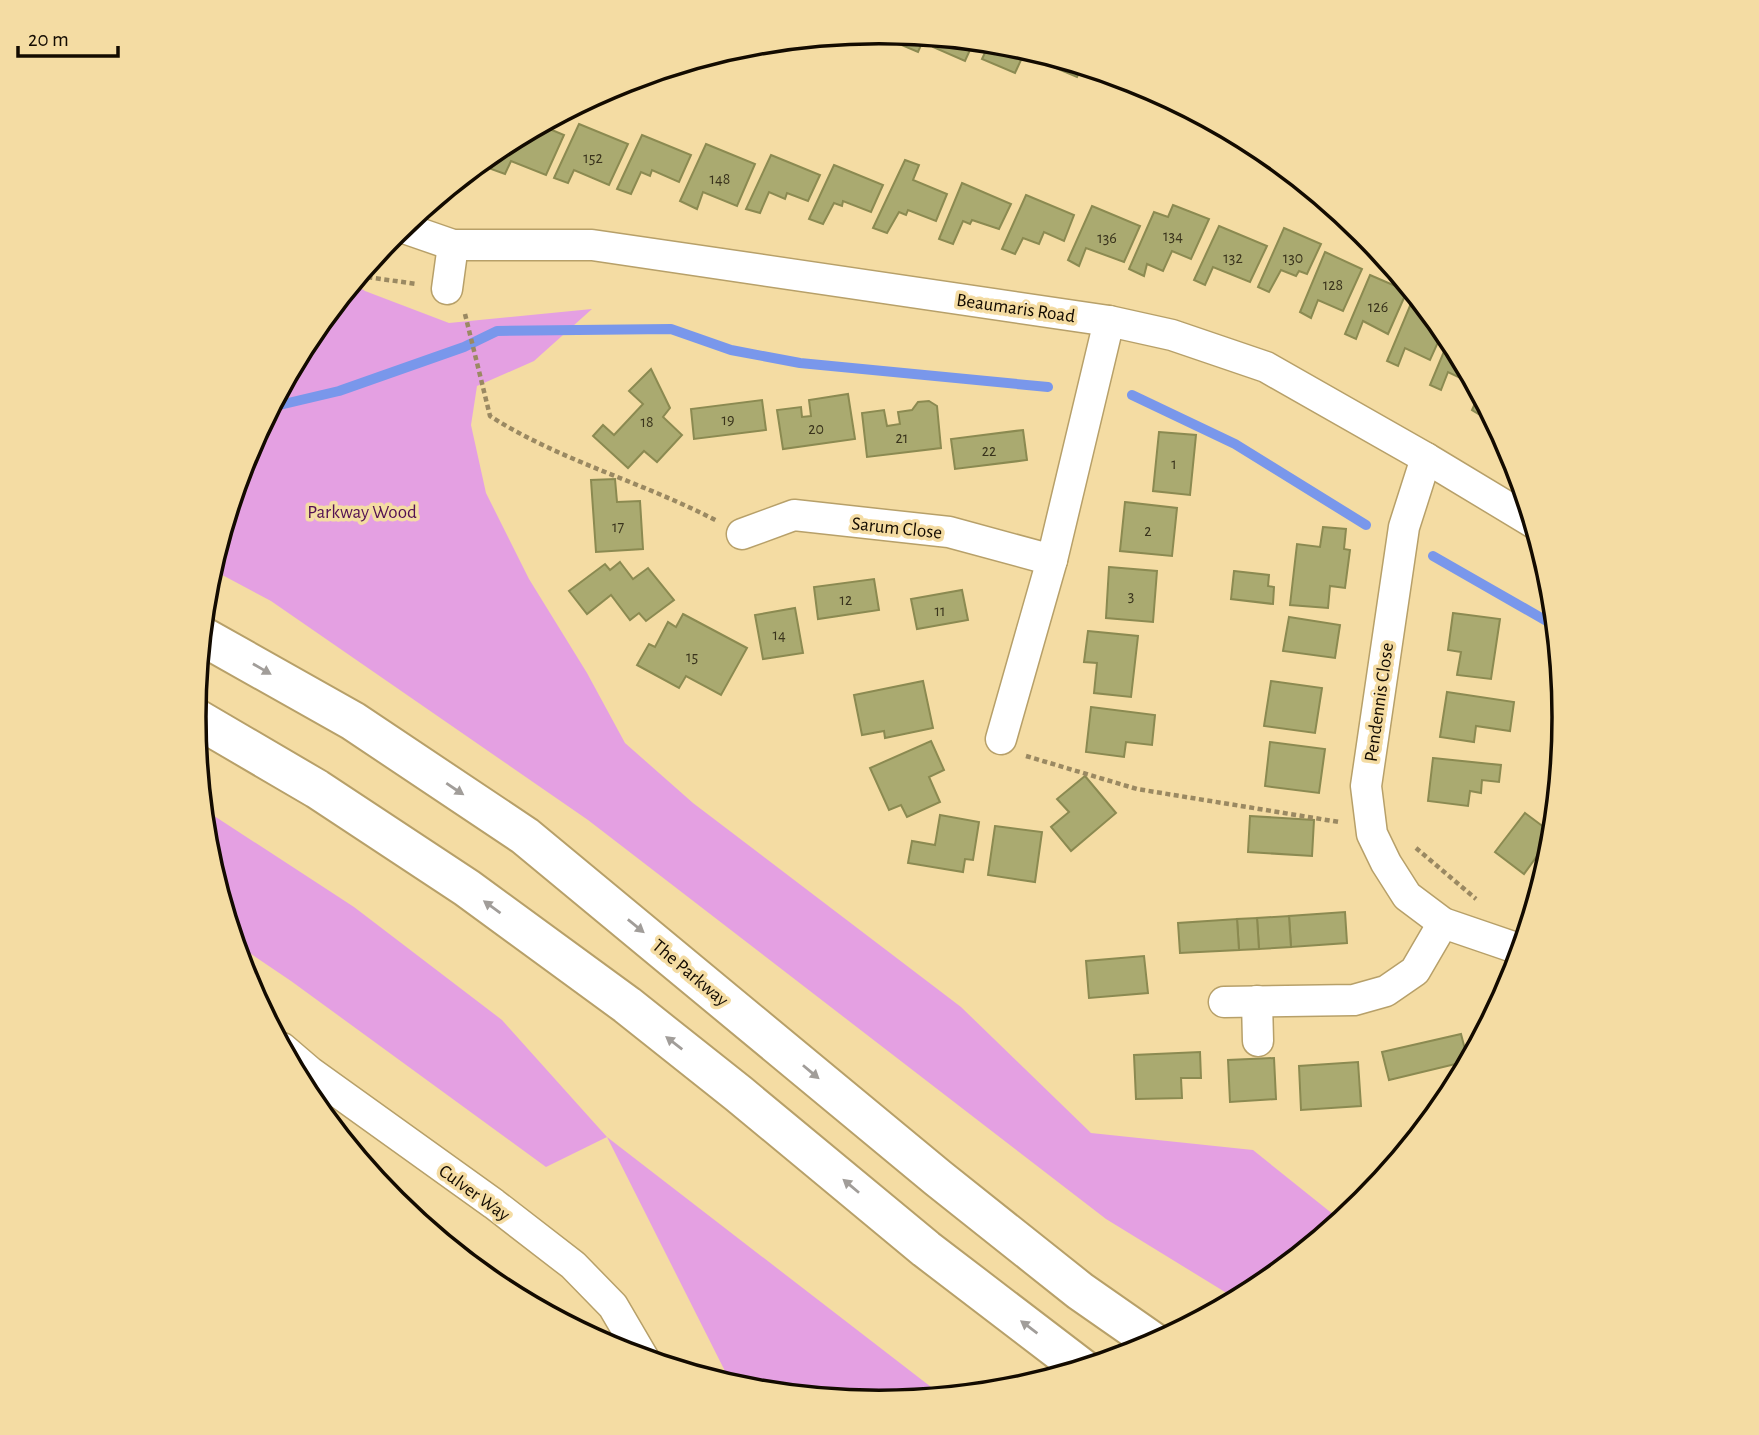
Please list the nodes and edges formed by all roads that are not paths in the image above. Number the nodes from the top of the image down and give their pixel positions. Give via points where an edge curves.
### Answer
1 (413, 231) edge
2 (453, 245) junction
3 (447, 289) road end
4 (1108, 321) junction
5 (1426, 458) junction
6 (1521, 515) edge
7 (742, 534) road end
8 (1052, 560) junction
9 (211, 641) edge
10 (206, 724) edge
11 (1001, 739) road end
12 (1443, 923) junction
13 (1512, 947) edge
14 (1257, 1001) junction
15 (1224, 1002) dead end
16 (1258, 1041) dead end
17 (313, 1083) edge
18 (1145, 1336) edge
19 (636, 1345) edge
20 (1074, 1362) edge

1 - 2 street, Beaumaris Road
2 - 3 street
2 - 4 street, Beaumaris Road via 592,245
4 - 5 street, Beaumaris Road via 1172,335 1266,367
4 - 8 street
5 - 6 street, Beaumaris Road
5 - 12 street, Pendennis Close via 1404,527 1366,786 1371,834 1386,863 1408,896
7 - 8 street, Sarum Close via 794,515 949,532
8 - 11 street
9 -> 18 highway, The Parkway via 353,721 525,836 938,1178
20 -> 10 highway via 926,1249 627,1005 467,888 317,789
12 - 13 street, Pendennis Close
12 - 14 street via 1415,971 1386,991 1354,1000
14 - 15 street
14 - 16 street
17 - 19 street, Culver Way via 494,1204 573,1265 613,1306

